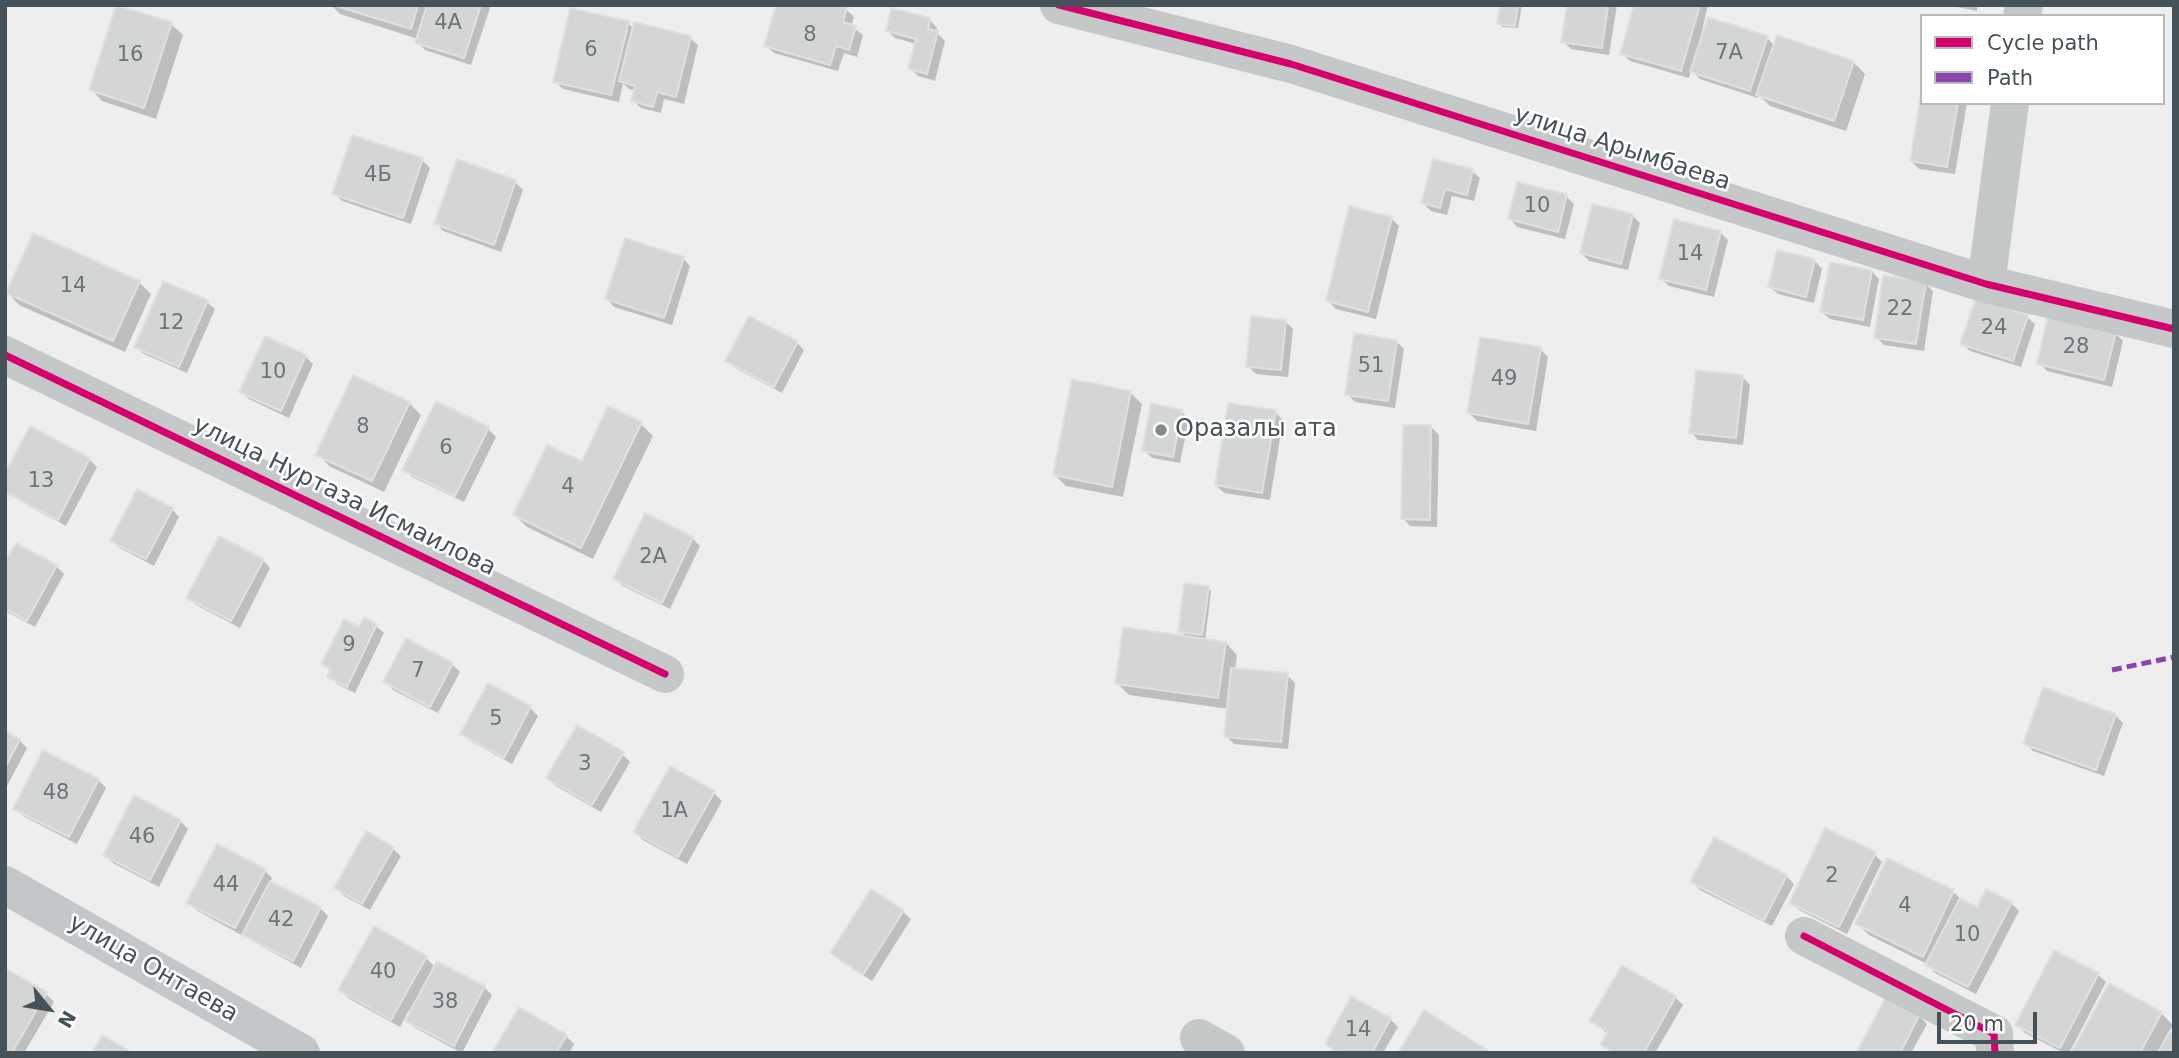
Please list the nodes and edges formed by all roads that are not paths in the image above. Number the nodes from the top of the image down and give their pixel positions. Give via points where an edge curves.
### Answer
1 (1059, 5) edge
2 (2010, 105) edge
3 (1986, 284) junction
4 (2174, 329) edge
5 (5, 355) edge
6 (665, 674) dead end
7 (5, 885) edge
8 (1804, 936) dead end
9 (301, 1053) edge
10 (1994, 1053) edge

1 - 3 street, улица Арымбаева via 1290,64
2 - 3 street
3 - 4 street, улица Арымбаева
5 - 6 street, улица Нуртаза Исмаилова
7 - 9 main road, улица Онтаева
8 - 10 street via 1994,1034

